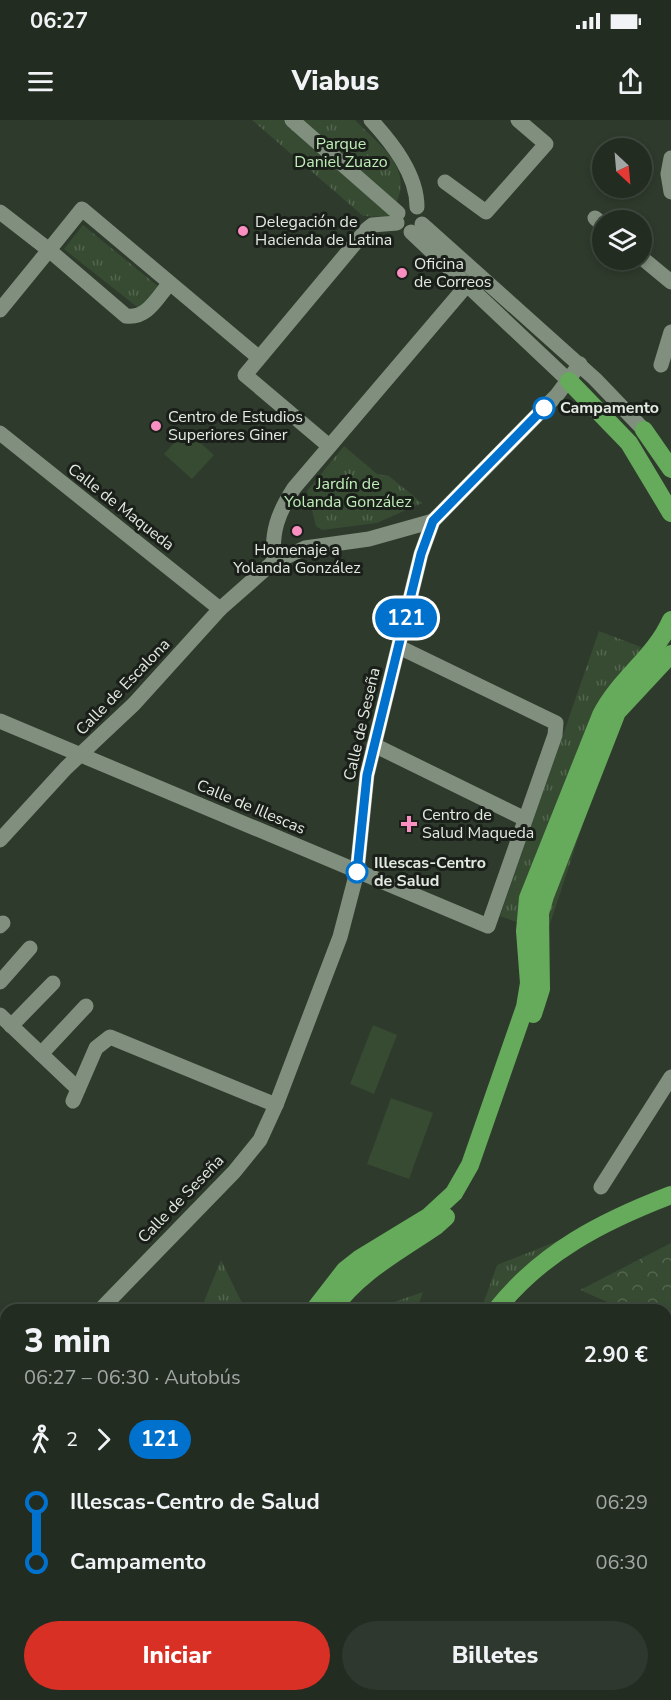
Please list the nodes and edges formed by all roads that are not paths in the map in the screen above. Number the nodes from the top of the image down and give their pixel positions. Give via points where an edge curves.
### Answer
1 (292, 120) edge
2 (371, 120) edge
3 (518, 120) edge
4 (671, 158) edge
5 (445, 182) dead end
6 (671, 192) edge
7 (0, 212) edge
8 (407, 223) junction
9 (49, 250) junction
10 (652, 266) edge
11 (671, 282) edge
12 (170, 284) junction
13 (467, 285) junction
14 (0, 310) edge
15 (671, 332) edge
16 (258, 357) junction
17 (580, 364) junction
18 (661, 365) dead end
19 (569, 381) junction
20 (644, 430) joint
21 (1, 435) edge
22 (329, 447) junction
23 (659, 452) junction
24 (642, 463) junction
25 (671, 469) edge
26 (671, 513) edge
27 (433, 521) junction
28 (274, 561) junction
29 (220, 609) junction
30 (670, 622) edge
31 (399, 647) junction
32 (671, 654) edge
33 (0, 721) edge
34 (374, 745) junction
35 (83, 755) junction
36 (525, 819) junction
37 (0, 840) edge
38 (357, 872) junction
39 (30, 948) dead end
40 (0, 982) edge
41 (53, 983) dead end
42 (86, 1006) dead end
43 (6, 1021) edge
44 (41, 1054) junction
45 (671, 1077) edge
46 (276, 1105) junction
47 (601, 1187) dead end
48 (671, 1195) edge
49 (106, 1304) edge
50 (318, 1304) edge
51 (336, 1304) edge
52 (502, 1304) edge

1 - 8 street
2 - 8 street via 399,156 417,195 417,207 409,205
3 - 5 street via 546,144 486,212
4 - 6 street
7 - 9 street
8 - 13 street
8 - 16 street via 379,224 367,229
8 - 17 street
9 - 12 street via 126,316 144,314
9 - 12 street via 82,209
9 - 14 street
10 - 11 street
12 - 16 street
13 - 19 street
13 - 22 street
15 - 18 street
16 - 22 street via 245,375
17 - 19 street, Calle de Seseña
17 - 20 street
19 - 24 highway via 629,443
19 - 27 street, Calle de Seseña
20 - 23 highway
21 - 29 street, Calle de Maqueda
22 - 28 street via 282,506 274,528
23 - 24 highway
23 - 25 highway
24 - 26 highway
27 - 28 street, Calle de Escalona via 369,539 304,548
27 - 31 street, Calle de Seseña
28 - 29 street, Calle de Escalona
29 - 35 street, Calle de Escalona
30 - 50 highway via 645,660 610,696 528,898 525,931 529,983 525,1007 471,1165 442,1205 359,1259
31 - 34 street, Calle de Seseña
31 - 36 street via 556,723
32 - 51 highway via 617,712 545,896 540,913 541,989 478,1175 463,1200 436,1226 365,1273
33 - 35 street, Calle de Illescas
34 - 36 street
34 - 38 street, Calle de Seseña
35 - 37 street, Calle de Escalona via 66,768
35 - 38 street, Calle de Illescas
36 - 38 street, Calle de Illescas via 488,926
38 - 46 street, Calle de Seseña via 340,937
39 - 40 street
41 - 43 street
42 - 44 street
43 - 44 street
44 - 46 street via 76,1095 96,1048 110,1036
45 - 47 street
46 - 49 street, Calle de Seseña via 260,1140 234,1172
48 - 52 highway via 585,1232 532,1271

